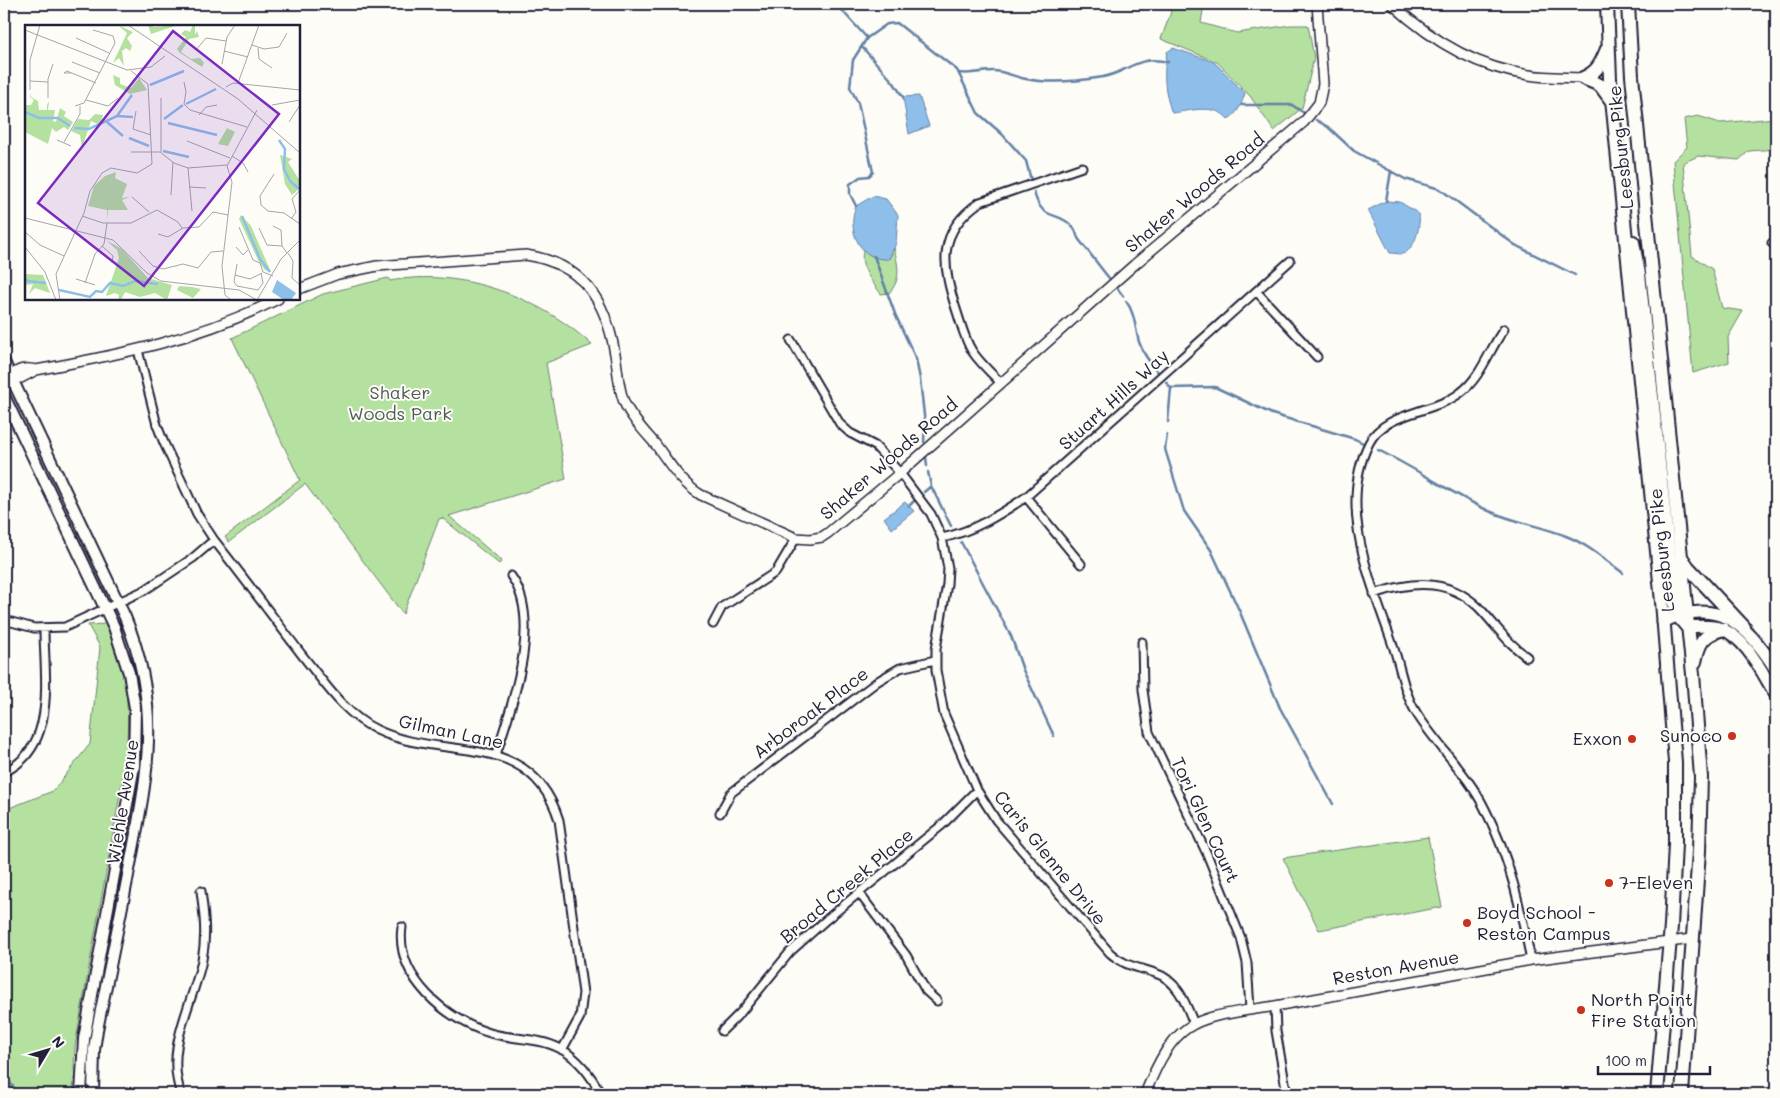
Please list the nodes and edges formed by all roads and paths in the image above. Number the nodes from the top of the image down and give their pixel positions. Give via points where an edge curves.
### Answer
1 (1317, 4) edge
2 (1392, 4) edge
3 (1607, 4) edge
4 (1628, 4) edge
5 (1609, 44) junction
6 (1583, 78) junction
7 (1612, 101) junction
8 (1082, 167) dead end
9 (1619, 175) junction
10 (1290, 261) dead end
11 (300, 289) edge
12 (1257, 292) junction
13 (276, 300) edge
14 (1504, 329) dead end
15 (792, 340) dead end
16 (138, 350) junction
17 (1317, 357) dead end
18 (4, 362) edge
19 (7, 376) edge
20 (1000, 383) junction
21 (4, 396) edge
22 (900, 473) junction
23 (1026, 497) junction
24 (796, 538) junction
25 (942, 538) junction
26 (214, 540) junction
27 (1679, 554) junction
28 (1081, 564) dead end
29 (511, 576) dead end
30 (1374, 594) junction
31 (119, 604) junction
32 (106, 610) junction
33 (1681, 614) junction
34 (4, 620) edge
35 (1664, 622) junction
36 (713, 624) dead end
37 (1687, 627) junction
38 (1744, 627) junction
39 (44, 629) junction
40 (1723, 629) junction
41 (1142, 642) dead end
42 (1528, 657) dead end
43 (935, 660) junction
44 (1776, 670) edge
45 (1693, 674) junction
46 (1772, 679) edge
47 (1776, 695) edge
48 (496, 755) junction
49 (4, 772) edge
50 (977, 790) junction
51 (720, 813) dead end
52 (201, 890) dead end
53 (859, 893) junction
54 (402, 927) dead end
55 (1692, 939) junction
56 (1669, 942) junction
57 (1530, 960) junction
58 (937, 1001) dead end
59 (1275, 1006) junction
60 (1250, 1009) junction
61 (1194, 1024) junction
62 (722, 1031) dead end
63 (562, 1050) junction
64 (81, 1094) edge
65 (93, 1094) edge
66 (181, 1094) edge
67 (601, 1094) edge
68 (1145, 1094) edge
69 (1287, 1094) edge
70 (1657, 1094) edge
71 (1682, 1094) edge

1 - 20 street, Shaker Woods Road via 1323,84 1313,113
2 - 6 street via 1439,40 1480,62 1527,75
3 - 5 highway, Leesburg Pike
4 - 27 highway, Leesburg Pike via 1632,76
5 - 6 highway via 1599,68
5 - 7 highway, Leesburg Pike
6 - 7 highway via 1603,87
7 - 9 highway, Leesburg Pike
8 - 20 street via 980,202 959,220 951,234 944,263 959,319 971,350
9 - 33 highway via 1639,274 1673,595
9 - 35 highway, Leesburg Pike
10 - 12 street, Stuart Hills Way
11 - 24 street, Shaker Woods Road via 338,274 398,264 526,255 565,267 583,280 600,302 610,329 624,402 678,475 701,495
12 - 17 street
12 - 23 street, Stuart Hills Way
13 - 16 street via 210,330
14 - 30 street via 1473,381 1459,394 1391,421 1370,441 1361,464 1356,507 1359,542
15 - 22 street, Caris Glenne Drive via 843,427 875,446
16 - 19 street via 36,370 27,368
16 - 26 street, Gilman Lane via 156,425 197,514
18 - 19 main road, Wiehle Avenue
19 - 31 main road, Wiehle Avenue
20 - 22 street, Shaker Woods Road
21 - 32 main road, Wiehle Avenue
22 - 24 street, Shaker Woods Road via 822,537
22 - 25 street, Caris Glenne Drive via 931,514
23 - 25 street, Stuart Hills Way via 993,520 959,535
23 - 28 street
24 - 36 street via 776,572 722,607
25 - 43 street, Caris Glenne Drive via 948,584
26 - 31 street via 164,578
26 - 48 street, Gilman Lane via 349,712 376,729 406,740
27 - 33 highway, Leesburg Pike
27 - 38 highway
29 - 48 street via 522,598 523,653
30 - 42 street via 1414,584 1450,589 1471,601 1507,643
30 - 57 street via 1402,682 1417,713 1459,769 1494,826 1508,860
31 - 32 street
31 - 65 main road, Wiehle Avenue via 142,665 150,736 145,788 97,1030
32 - 39 street via 65,627
32 - 64 main road, Wiehle Avenue via 129,673 135,708 135,750 84,1038
33 - 35 main road
33 - 37 highway, Leesburg Pike
33 - 38 main road via 1718,615
34 - 39 street
35 - 56 highway, Leesburg Pike via 1676,791
37 - 40 main road
37 - 45 highway, Leesburg Pike
38 - 44 main road
39 - 49 street via 41,731 24,759
40 - 45 highway via 1709,634 1700,643
40 - 46 main road via 1741,643
41 - 60 street, Tori Glen Court via 1143,690 1150,732 1207,854 1241,938 1247,963
43 - 50 street, Caris Glenne Drive via 944,714
43 - 51 street, Arboroak Place via 900,668 878,681 731,793
45 - 55 highway, Leesburg Pike via 1700,813
46 - 47 main road
48 - 63 street, Gilman Lane via 514,762 535,777 549,796 559,820 584,993 580,1017
50 - 53 street, Broad Creek Place via 942,826
50 - 61 street, Caris Glenne Drive via 996,820 1110,953 1129,966 1157,973 1172,983 1183,998
52 - 66 street via 205,925 203,958 177,1040 176,1069
53 - 58 street via 906,955 926,991
53 - 62 street, Broad Creek Place via 790,952
54 - 63 street via 401,945 408,966 423,989 446,1011 491,1033 543,1042
55 - 56 street, Reston Avenue
55 - 71 highway, Leesburg Pike
56 - 57 street, Reston Avenue
56 - 70 highway, Leesburg Pike
57 - 59 street, Reston Avenue
59 - 60 street, Reston Avenue
59 - 69 street
60 - 61 street, Reston Avenue
61 - 68 street, Reston Avenue via 1169,1044
63 - 67 street via 586,1071

